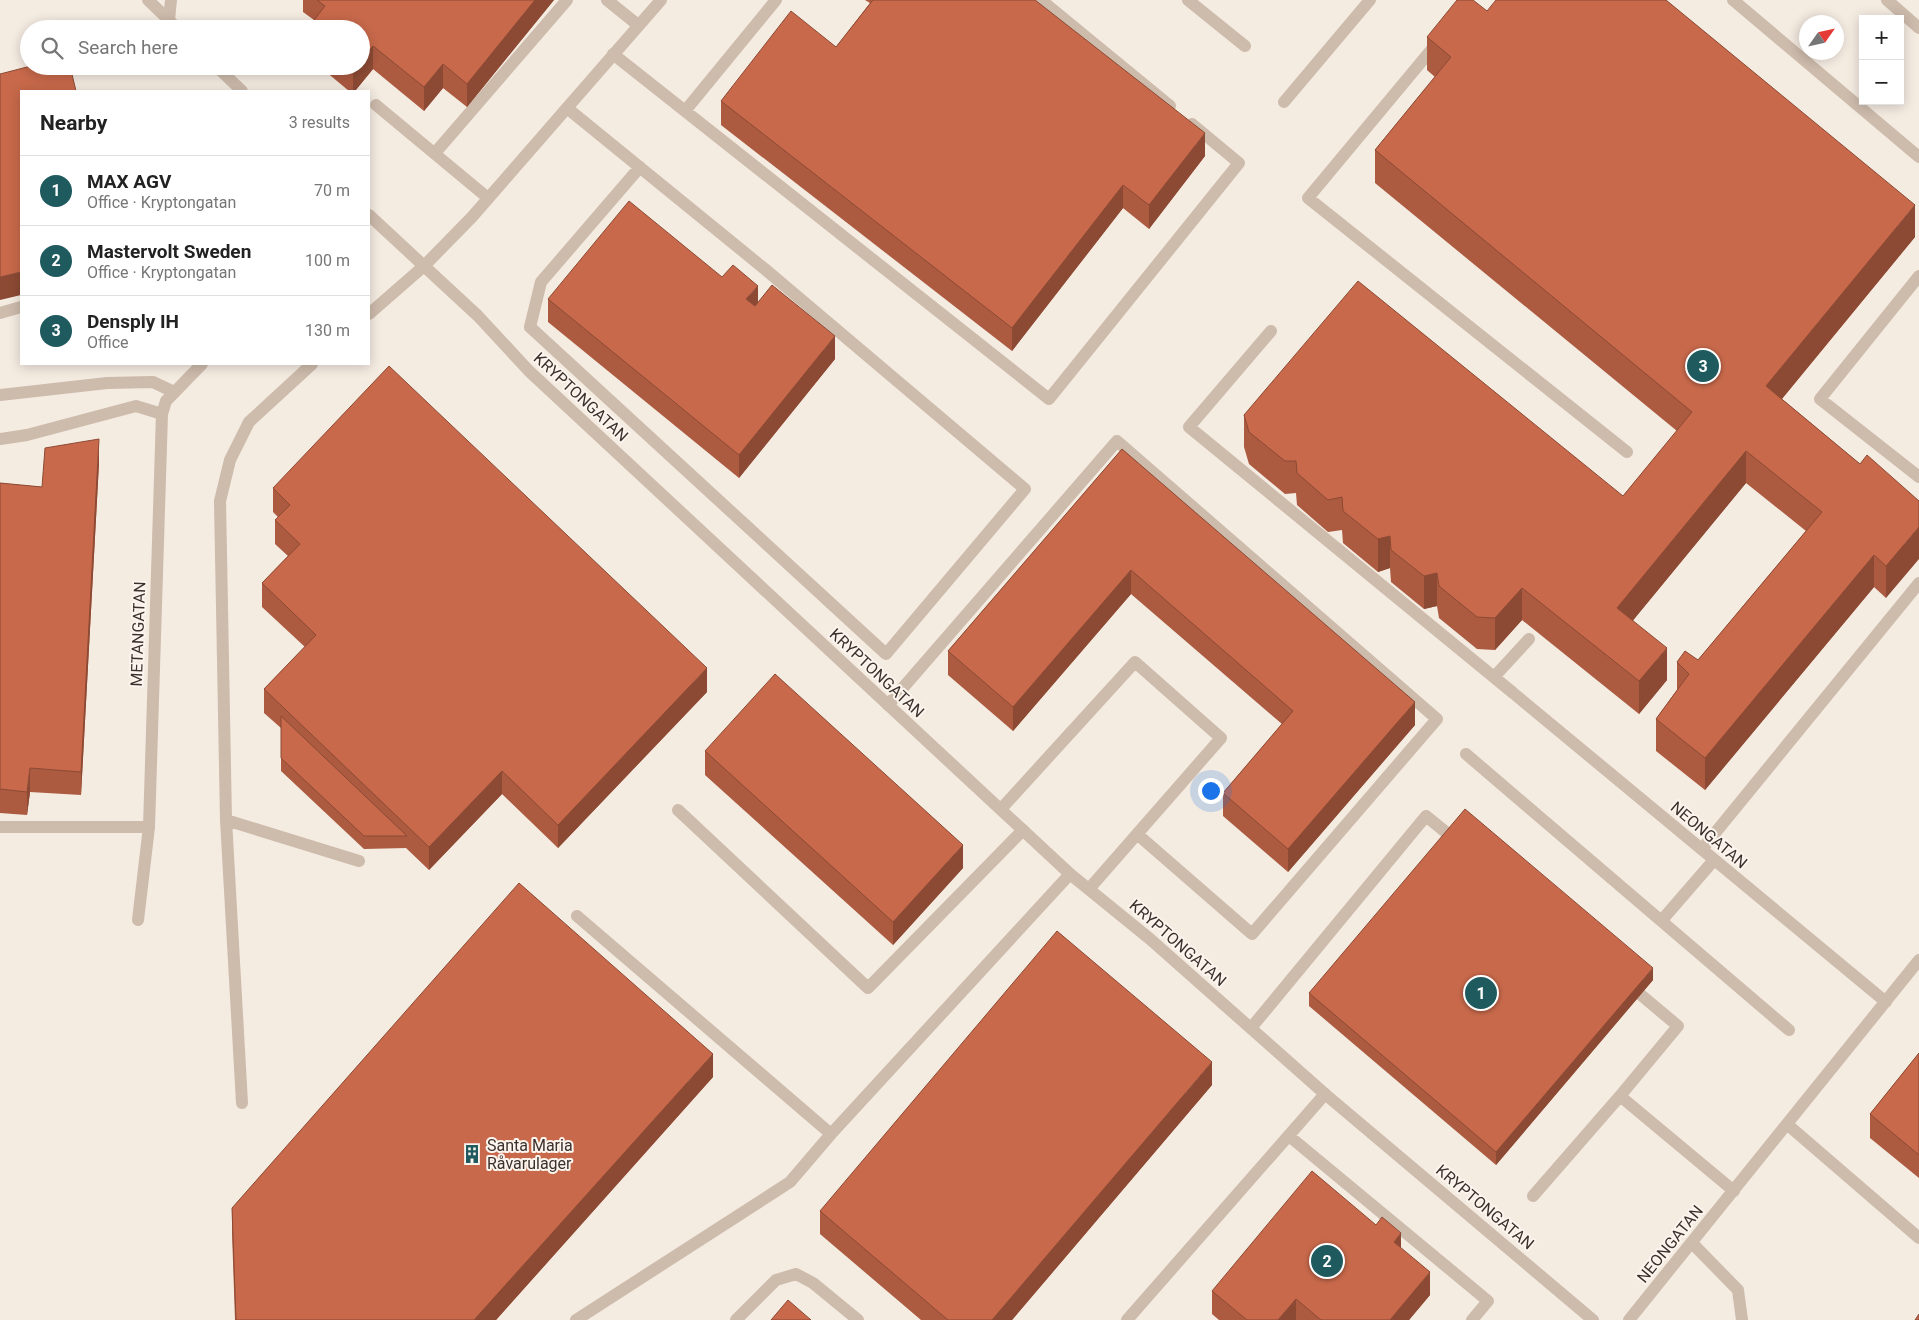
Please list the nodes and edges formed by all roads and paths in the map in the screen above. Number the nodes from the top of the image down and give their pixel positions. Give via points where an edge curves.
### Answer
1 (148, 0) edge
2 (170, 0) edge
3 (567, 0) edge
4 (607, 0) edge
5 (660, 0) edge
6 (776, 0) edge
7 (1041, 0) edge
8 (1188, 0) edge
9 (1370, 0) edge
10 (1733, 0) edge
11 (1887, 0) edge
12 (169, 20) edge
13 (172, 20) edge
14 (1917, 24) edge
15 (638, 25) junction
16 (1447, 30) edge
17 (1245, 46) dead end
18 (614, 54) junction
19 (225, 75) edge
20 (241, 90) edge
21 (1284, 102) dead end
22 (376, 105) dead end
23 (567, 108) junction
24 (685, 111) junction
25 (435, 153) junction
26 (1919, 158) edge
27 (640, 167) junction
28 (488, 198) junction
29 (370, 216) edge
30 (424, 266) junction
31 (1919, 276) edge
32 (20, 307) edge
33 (0, 313) edge
34 (370, 313) edge
35 (1271, 331) dead end
36 (201, 365) edge
37 (311, 365) edge
38 (174, 392) junction
39 (0, 395) edge
40 (162, 414) junction
41 (0, 439) edge
42 (1627, 452) dead end
43 (1919, 477) edge
44 (1919, 583) edge
45 (1529, 639) dead end
46 (1494, 677) junction
47 (888, 705) junction
48 (1466, 754) dead end
49 (1001, 809) junction
50 (678, 810) dead end
51 (226, 820) junction
52 (0, 827) edge
53 (149, 827) junction
54 (1023, 830) junction
55 (1137, 834) junction
56 (1702, 850) junction
57 (1472, 854) edge
58 (1714, 860) junction
59 (359, 861) dead end
60 (1070, 874) junction
61 (1089, 889) junction
62 (577, 916) dead end
63 (138, 920) dead end
64 (1662, 920) junction
65 (1919, 960) edge
66 (1617, 975) edge
67 (1886, 1002) junction
68 (1251, 1028) junction
69 (1789, 1030) dead end
70 (1325, 1094) junction
71 (1620, 1096) junction
72 (242, 1103) dead end
73 (1788, 1125) junction
74 (831, 1134) junction
75 (1289, 1136) junction
76 (1734, 1191) junction
77 (1533, 1196) dead end
78 (1919, 1238) edge
79 (1692, 1243) junction
80 (576, 1320) edge
81 (736, 1320) edge
82 (858, 1320) edge
83 (1127, 1320) edge
84 (1472, 1320) edge
85 (1593, 1320) edge
86 (1629, 1320) edge
87 (1742, 1320) edge

1 - 12 street
2 - 13 street
3 - 25 street
4 - 15 street
5 - 15 street
6 - 24 street
7 - 24 street via 1239,163 1049,400
8 - 17 street
9 - 21 street
10 - 26 street
11 - 14 street
15 - 18 street
16 - 42 street via 1308,198
18 - 23 street
18 - 24 street
19 - 20 street
22 - 25 street
23 - 27 street
23 - 28 street
25 - 28 street
27 - 27 street via 1025,489 886,654 530,326 541,282
28 - 30 street
29 - 30 street
30 - 34 street
30 - 47 street, KRYPTONGATAN via 478,316 536,378
31 - 43 street via 1820,399
32 - 33 street
35 - 46 street, NEONGATAN via 1189,427
36 - 38 street, METANGATAN
37 - 51 street via 249,422 230,460 220,501
38 - 39 street via 153,382 107,383
38 - 40 street, METANGATAN via 166,401
40 - 41 street via 136,406
40 - 53 street, METANGATAN
44 - 56 street
45 - 46 street
46 - 56 street, NEONGATAN
47 - 49 street, KRYPTONGATAN
47 - 55 street via 1117,441 1437,719 1252,934
48 - 64 street
49 - 54 street, KRYPTONGATAN
49 - 55 street via 1135,662 1221,738
50 - 54 street via 868,988
51 - 59 street
51 - 72 street
52 - 53 street
53 - 63 street, METANGATAN
54 - 60 street, KRYPTONGATAN
55 - 61 street
56 - 58 street, NEONGATAN
57 - 68 street via 1426,816
58 - 64 street
58 - 67 street, NEONGATAN
60 - 61 street, KRYPTONGATAN
60 - 74 street
61 - 68 street, KRYPTONGATAN
62 - 74 street
64 - 69 street
65 - 67 street, NEONGATAN
66 - 71 street via 1678,1026
67 - 73 street, NEONGATAN
68 - 70 street, KRYPTONGATAN
70 - 75 street
70 - 85 street, KRYPTONGATAN
71 - 76 street
71 - 77 street
73 - 76 street, NEONGATAN
73 - 78 street
74 - 80 street via 790,1182
75 - 83 street
75 - 84 street via 1488,1301
76 - 79 street, NEONGATAN
79 - 86 street, NEONGATAN
79 - 87 street via 1738,1290
81 - 82 street via 776,1280 796,1274 813,1283

